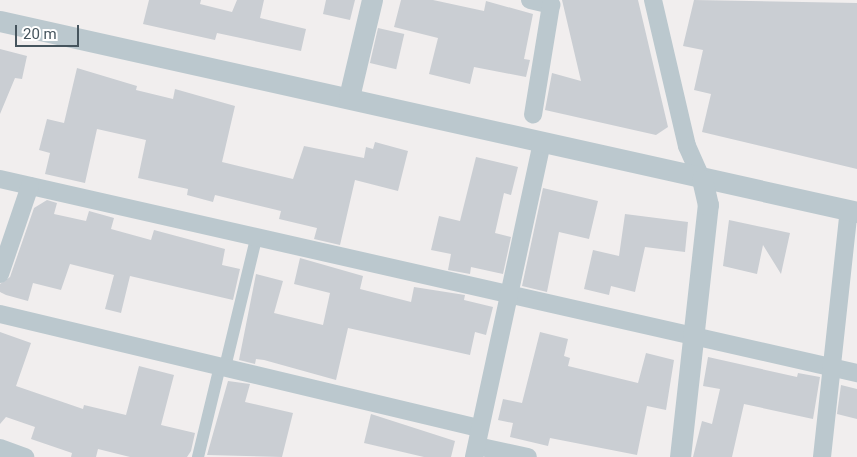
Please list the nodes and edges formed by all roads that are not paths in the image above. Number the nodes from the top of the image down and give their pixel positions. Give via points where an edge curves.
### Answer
1 (372, 0) edge
2 (530, 0) edge
3 (654, 0) edge
4 (0, 20) edge
5 (349, 97) junction
6 (533, 115) dead end
7 (542, 142) junction
8 (0, 179) edge
9 (702, 180) junction
10 (30, 186) junction
11 (853, 211) edge
12 (256, 239) junction
13 (0, 274) edge
14 (510, 295) junction
15 (0, 314) edge
16 (694, 338) junction
17 (222, 367) junction
18 (832, 368) junction
19 (857, 373) edge
20 (480, 428) junction
21 (0, 448) edge
22 (475, 451) edge
23 (25, 457) edge
24 (198, 457) edge
25 (528, 457) edge
26 (680, 457) edge
27 (822, 457) edge

1 - 5 street
2 - 6 street via 551,4
3 - 9 street via 687,146
4 - 5 street
5 - 7 street
7 - 9 street
7 - 14 street
8 - 10 street
9 - 11 street
9 - 16 street via 708,205
10 - 12 street
10 - 13 street
11 - 18 street
12 - 14 street
12 - 17 street
14 - 16 street
14 - 20 street
15 - 17 street
16 - 18 street
16 - 26 street
17 - 20 street
17 - 24 street
18 - 19 street
18 - 27 street
20 - 22 street
21 - 23 street
22 - 25 street

